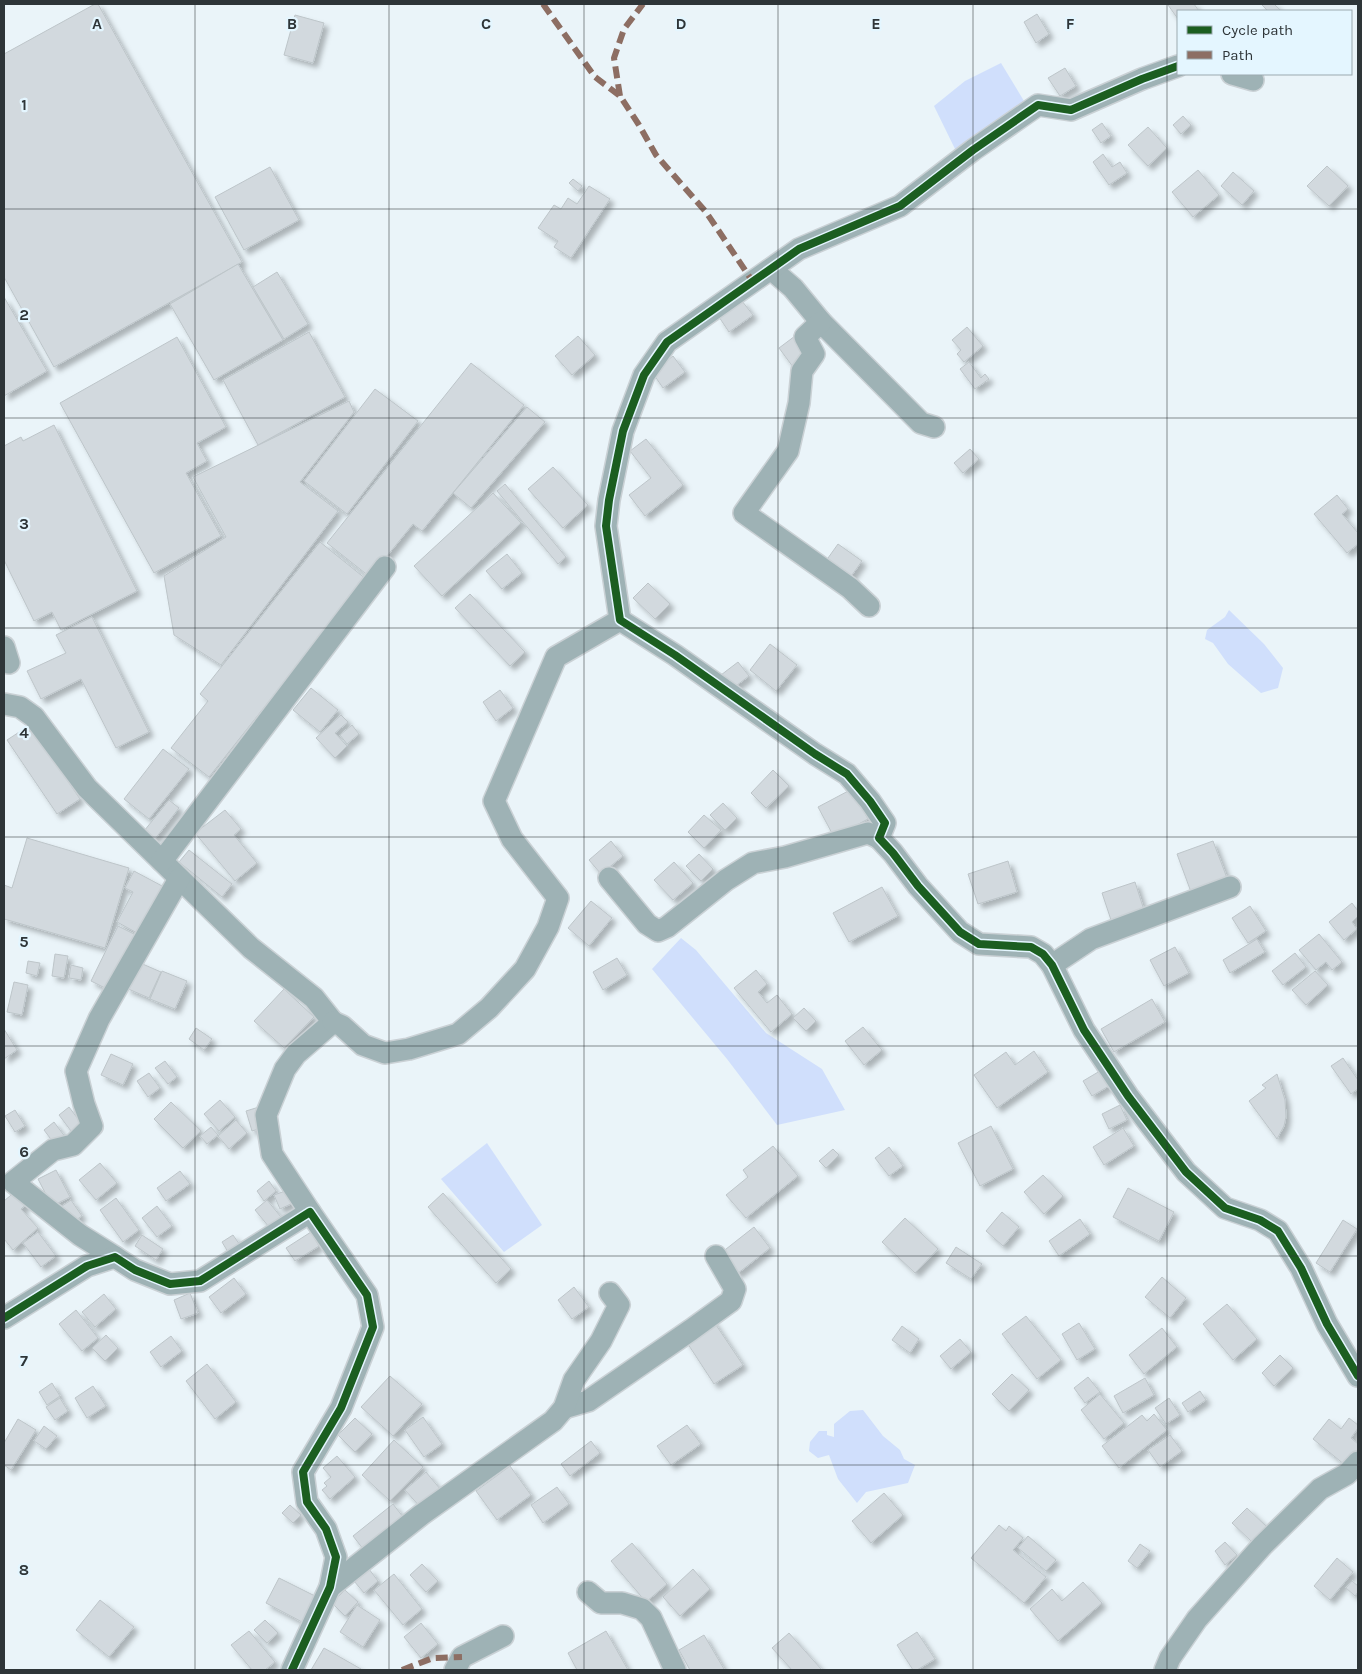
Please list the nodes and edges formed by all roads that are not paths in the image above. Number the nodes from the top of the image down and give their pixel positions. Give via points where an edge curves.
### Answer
1 (1177, 66) edge
2 (1236, 75) edge
3 (1253, 80) dead end
4 (771, 269) junction
5 (821, 322) junction
6 (934, 427) dead end
7 (385, 567) dead end
8 (869, 606) dead end
9 (620, 620) junction
10 (4, 704) edge
11 (879, 838) junction
12 (162, 862) junction
13 (609, 878) dead end
14 (178, 879) junction
15 (1230, 887) dead end
16 (1052, 966) junction
17 (333, 1022) junction
18 (310, 1212) junction
19 (716, 1256) dead end
20 (115, 1257) junction
21 (610, 1293) dead end
22 (4, 1318) edge
23 (1358, 1376) edge
24 (564, 1408) junction
25 (1358, 1462) edge
26 (330, 1587) junction
27 (588, 1592) dead end
28 (503, 1636) dead end
29 (292, 1670) edge
30 (456, 1670) edge
31 (675, 1670) edge
32 (1165, 1670) edge

1 - 4 street via 1071,110 1038,105 900,206 800,249
2 - 3 street
4 - 5 street via 793,288
4 - 9 street via 667,342 644,375 623,430 606,526
5 - 6 street via 921,424
5 - 8 street via 805,337 814,354 802,371 799,403 788,451 744,513 850,588
7 - 12 street
9 - 11 street via 675,654 847,774 885,823
9 - 17 street via 556,657 494,801 512,839 558,898 548,927 525,970 489,1008 458,1034 433,1043 385,1052 363,1045
10 - 12 street via 20,707 34,717 87,788
11 - 13 street via 868,834 753,863 658,931 647,924
11 - 16 street via 960,932 979,944 1031,947 1043,954
12 - 14 street
14 - 17 street via 251,948 314,998
14 - 20 street via 99,1019 76,1071 92,1126 73,1145 52,1150 14,1182 80,1235
15 - 16 street via 1091,939
16 - 23 street via 1084,1030 1128,1096 1186,1172 1225,1208 1260,1220 1278,1232
17 - 18 street via 296,1054 285,1069 266,1115 272,1154
18 - 20 street via 200,1281 170,1284 135,1270
18 - 26 street via 367,1295 373,1327 341,1408 303,1472 308,1502 326,1529 336,1557
19 - 24 street via 735,1289 731,1300 588,1400
20 - 22 street via 87,1266
21 - 24 street via 619,1305 601,1341 574,1380
24 - 26 street via 553,1421 420,1515
25 - 32 street via 1347,1474 1320,1488 1262,1546 1197,1618
26 - 29 street
27 - 31 street via 600,1603 622,1603 642,1609 651,1618
28 - 30 street via 462,1657

